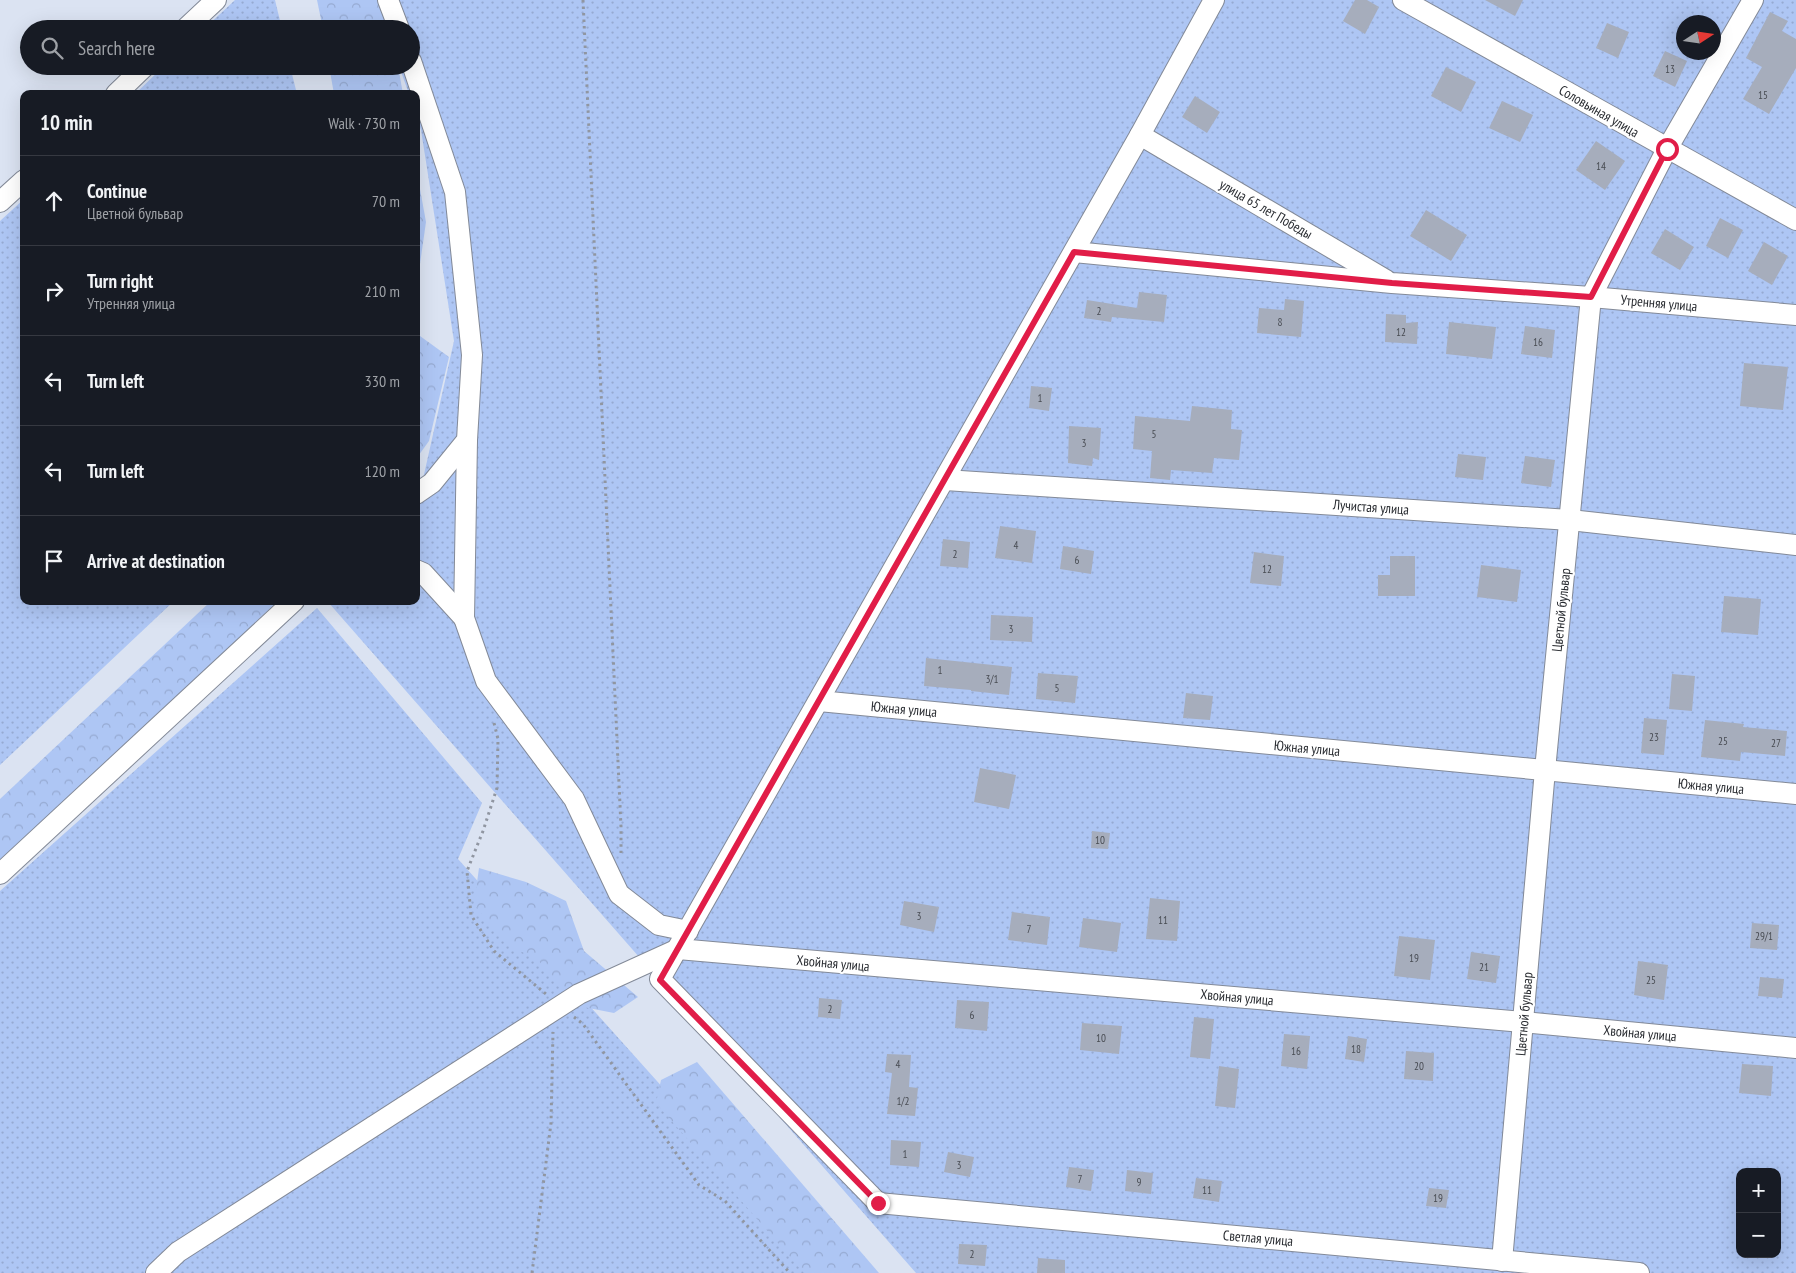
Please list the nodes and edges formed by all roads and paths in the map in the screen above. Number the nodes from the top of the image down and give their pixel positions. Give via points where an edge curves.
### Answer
1 (216, 0) edge
2 (388, 0) edge
3 (583, 0) edge
4 (1214, 0) edge
5 (1404, 0) edge
6 (1753, 0) edge
7 (195, 20) edge
8 (396, 20) edge
9 (136, 75) edge
10 (416, 75) edge
11 (120, 90) edge
12 (1140, 136) junction
13 (1667, 149) junction
14 (20, 184) edge
15 (0, 202) edge
16 (1796, 220) edge
17 (1074, 252) junction
18 (1392, 283) junction
19 (1591, 297) junction
20 (1796, 315) edge
21 (468, 440) junction
22 (945, 480) junction
23 (420, 491) edge
24 (1570, 520) junction
25 (1796, 545) edge
26 (420, 572) edge
27 (290, 605) edge
28 (464, 618) junction
29 (819, 701) junction
30 (1545, 770) junction
31 (1796, 794) edge
32 (621, 856) dead end
33 (0, 874) edge
34 (688, 931) junction
35 (678, 949) junction
36 (553, 1011) junction
37 (1523, 1022) junction
38 (1796, 1048) edge
39 (1502, 1261) junction
40 (156, 1273) edge
41 (532, 1273) edge
42 (1639, 1273) edge

1 - 7 street
2 - 8 street
3 - 32 path
4 - 12 street
5 - 13 street, Соловьиная улица
6 - 13 street, Цветной бульвар
9 - 11 street
10 - 21 street via 455,192 472,355
12 - 17 street
12 - 18 street, улица 65 лет Победы
13 - 16 street, Соловьиная улица
13 - 19 street, Цветной бульвар
14 - 15 street
17 - 18 street, Утренняя улица
17 - 22 street
18 - 19 street, Утренняя улица
19 - 20 street, Утренняя улица
19 - 24 street, Цветной бульвар
21 - 23 street via 432,483
21 - 28 street
22 - 24 street, Лучистая улица
22 - 29 street
24 - 25 street, Лучистая улица
24 - 30 street, Цветной бульвар
26 - 28 street
27 - 33 street
28 - 34 street via 486,680 574,798 620,894 659,924
29 - 30 street, Южная улица
29 - 34 street
30 - 31 street, Южная улица
30 - 37 street, Цветной бульвар
34 - 35 street
35 - 36 street via 579,994
35 - 37 street, Хвойная улица
35 - 39 street, Светлая улица via 660,980 878,1203
36 - 40 street via 178,1252
36 - 41 path via 551,1123
37 - 38 street, Хвойная улица
37 - 39 street, Цветной бульвар
39 - 42 street, Светлая улица

